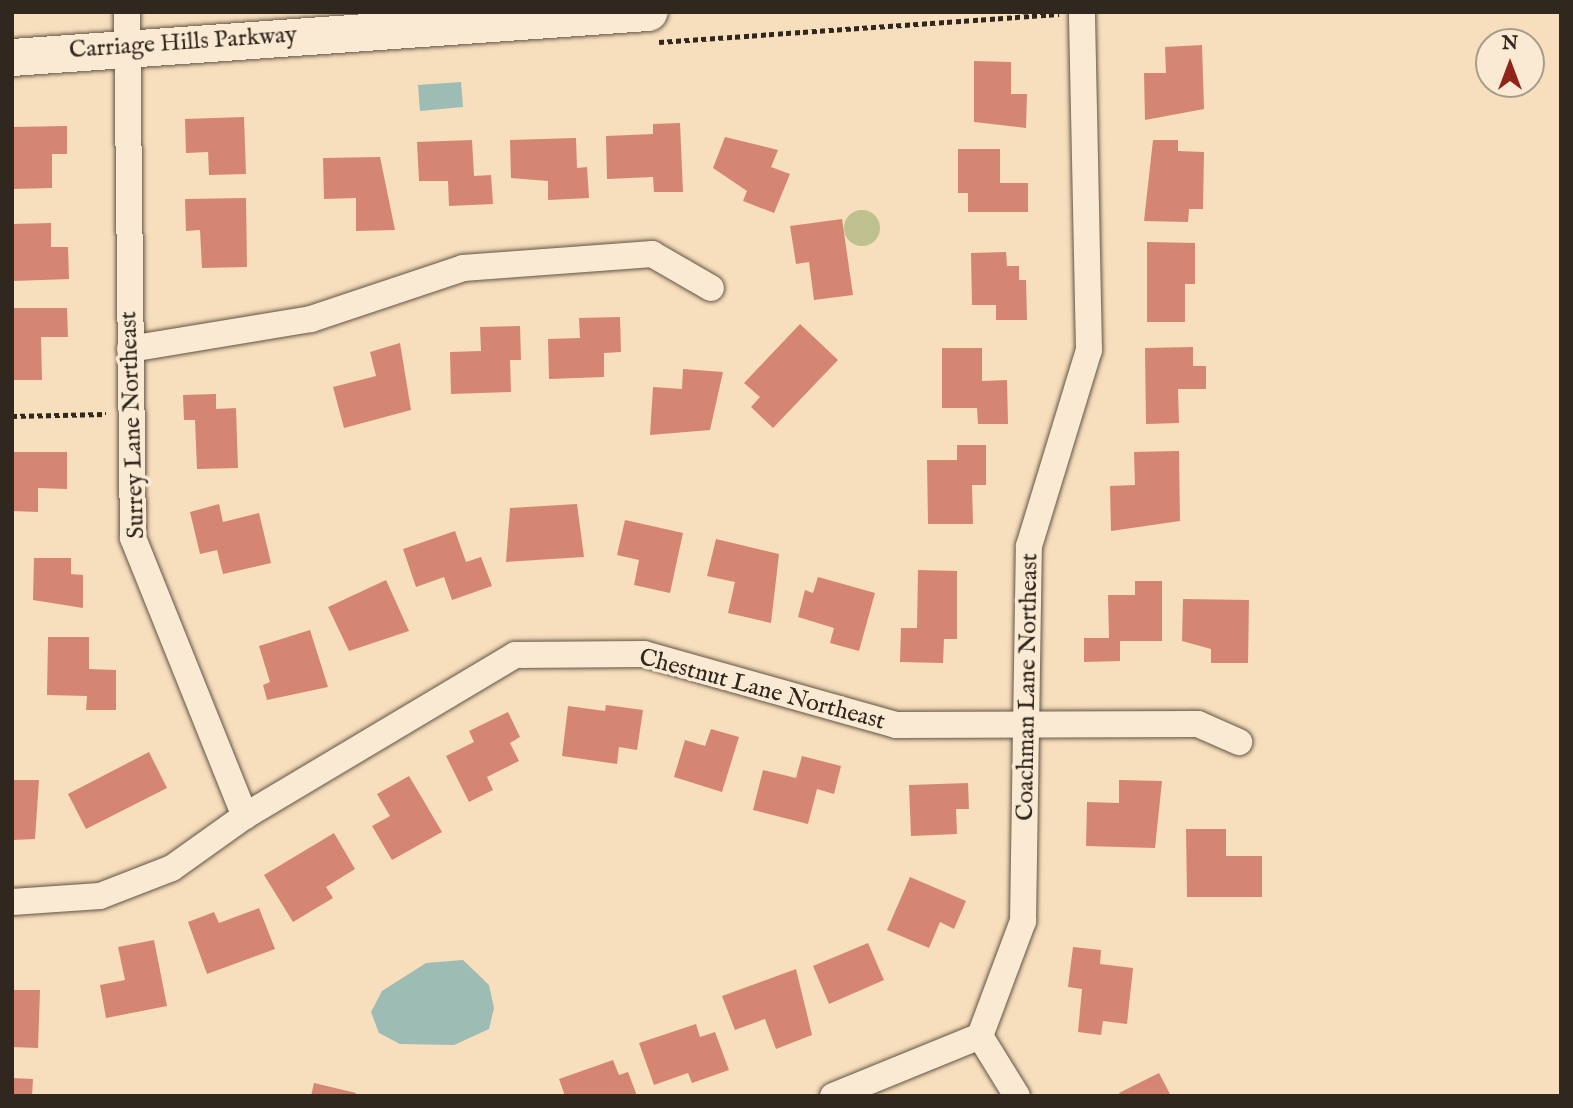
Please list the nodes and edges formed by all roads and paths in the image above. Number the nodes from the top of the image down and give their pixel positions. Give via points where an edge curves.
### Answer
1 (648, 12) edge
2 (1082, 12) edge
3 (127, 29) edge
4 (12, 57) edge
5 (711, 288) dead end
6 (130, 349) junction
7 (109, 414) dead end
8 (12, 416) edge
9 (1030, 722) junction
10 (1239, 742) dead end
11 (245, 816) junction
12 (12, 902) edge
13 (981, 1036) junction
14 (833, 1096) edge
15 (1017, 1096) edge

1 - 3 street, Carriage Hills Parkway
2 - 9 street, Coachman Lane Northeast via 1089,350 1029,546
3 - 4 street, Carriage Hills Parkway
3 - 6 street, Surrey Lane Northeast
5 - 6 street via 652,254 463,268 311,319
6 - 11 street, Surrey Lane Northeast via 133,538
7 - 8 path
9 - 10 street, Chestnut Lane Northeast via 1198,724
9 - 11 street, Chestnut Lane Northeast via 896,725 644,654 515,655
9 - 13 street, Coachman Lane Northeast via 1023,921
11 - 12 street, Chestnut Lane Northeast via 172,868 100,896
13 - 14 street
13 - 15 street

